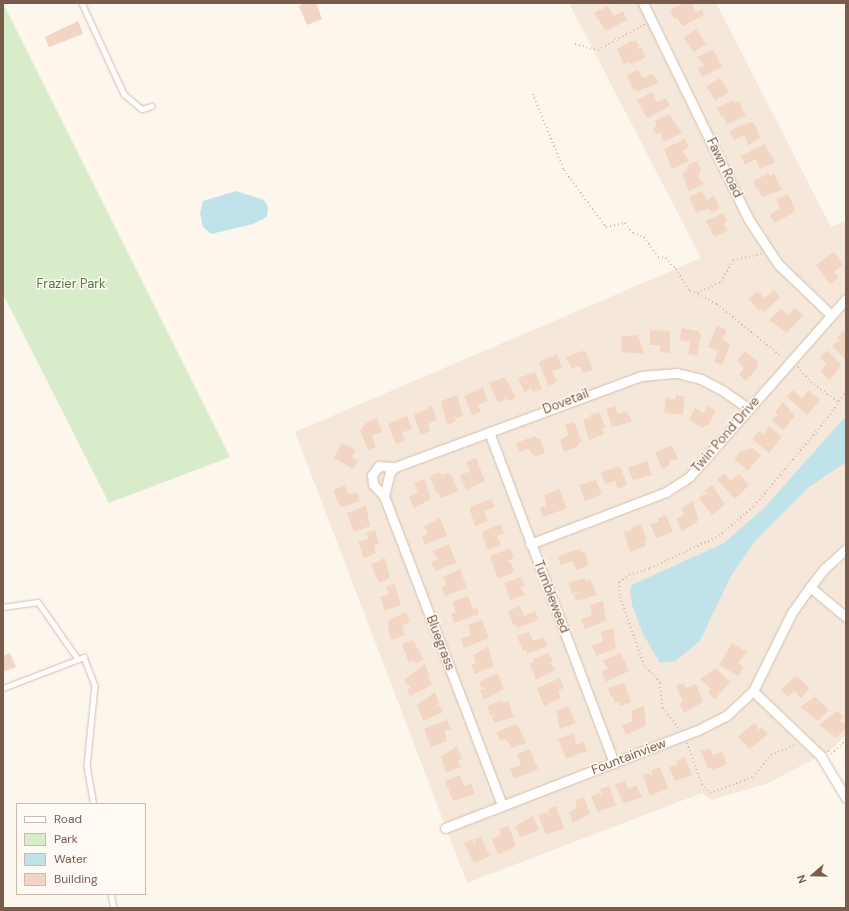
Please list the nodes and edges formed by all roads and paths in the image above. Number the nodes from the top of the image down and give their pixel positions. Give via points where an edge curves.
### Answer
1 (82, 3) edge
2 (643, 3) edge
3 (652, 20) junction
4 (575, 44) dead end
5 (533, 94) dead end
6 (152, 106) dead end
7 (768, 249) junction
8 (697, 293) junction
9 (846, 299) edge
10 (831, 315) junction
11 (790, 362) junction
12 (846, 392) edge
13 (838, 402) junction
14 (749, 409) junction
15 (488, 432) junction
16 (395, 467) junction
17 (384, 496) junction
18 (530, 544) junction
19 (846, 548) edge
20 (810, 587) junction
21 (3, 607) edge
22 (846, 617) edge
23 (78, 659) junction
24 (3, 688) edge
25 (753, 691) junction
26 (683, 736) junction
27 (803, 739) junction
28 (846, 740) edge
29 (827, 749) dead end
30 (614, 762) junction
31 (846, 798) edge
32 (94, 803) edge
33 (502, 805) junction
34 (445, 828) dead end
35 (112, 895) edge
36 (114, 908) edge

1 - 6 lane via 124,94 142,109
2 - 3 street, Fawn Road
3 - 4 path via 598,50
3 - 7 street, Fawn Road via 749,220
5 - 8 path via 564,170 606,227 624,223 633,233 644,237 658,257 666,258 676,269 682,283
7 - 8 path via 757,256 733,260 721,282
7 - 10 street, Fawn Road via 786,272
8 - 11 path via 717,304
9 - 10 street, Twin Pond Drive
10 - 11 street, Twin Pond Drive
11 - 13 path
11 - 14 street, Twin Pond Drive
12 - 13 path
13 - 26 path via 754,506 718,536 650,568 629,574 619,582 619,595 644,666 660,683 662,708
14 - 15 street, Dovetail via 701,379 677,373 657,373 624,380
14 - 18 street, Twin Pond Drive via 697,469 674,487
15 - 16 street, Dovetail
15 - 18 street, Tumbleweed
16 - 17 street via 387,479
16 - 17 street, Bluegrass via 379,466 372,474 373,484
17 - 33 street, Bluegrass
18 - 30 street, Tumbleweed
19 - 20 street, Fountainview
20 - 22 street
20 - 25 street, Fountainview via 791,614
21 - 23 lane via 38,602
23 - 24 lane
23 - 32 lane via 84,657 95,685 87,766
25 - 26 street, Fountainview via 726,716
25 - 27 street
26 - 27 path via 702,784 710,793 753,777 771,754
26 - 30 street, Fountainview
27 - 31 street via 827,765
28 - 29 path via 831,754
30 - 33 street, Fountainview
33 - 34 street, Fountainview
35 - 36 lane

